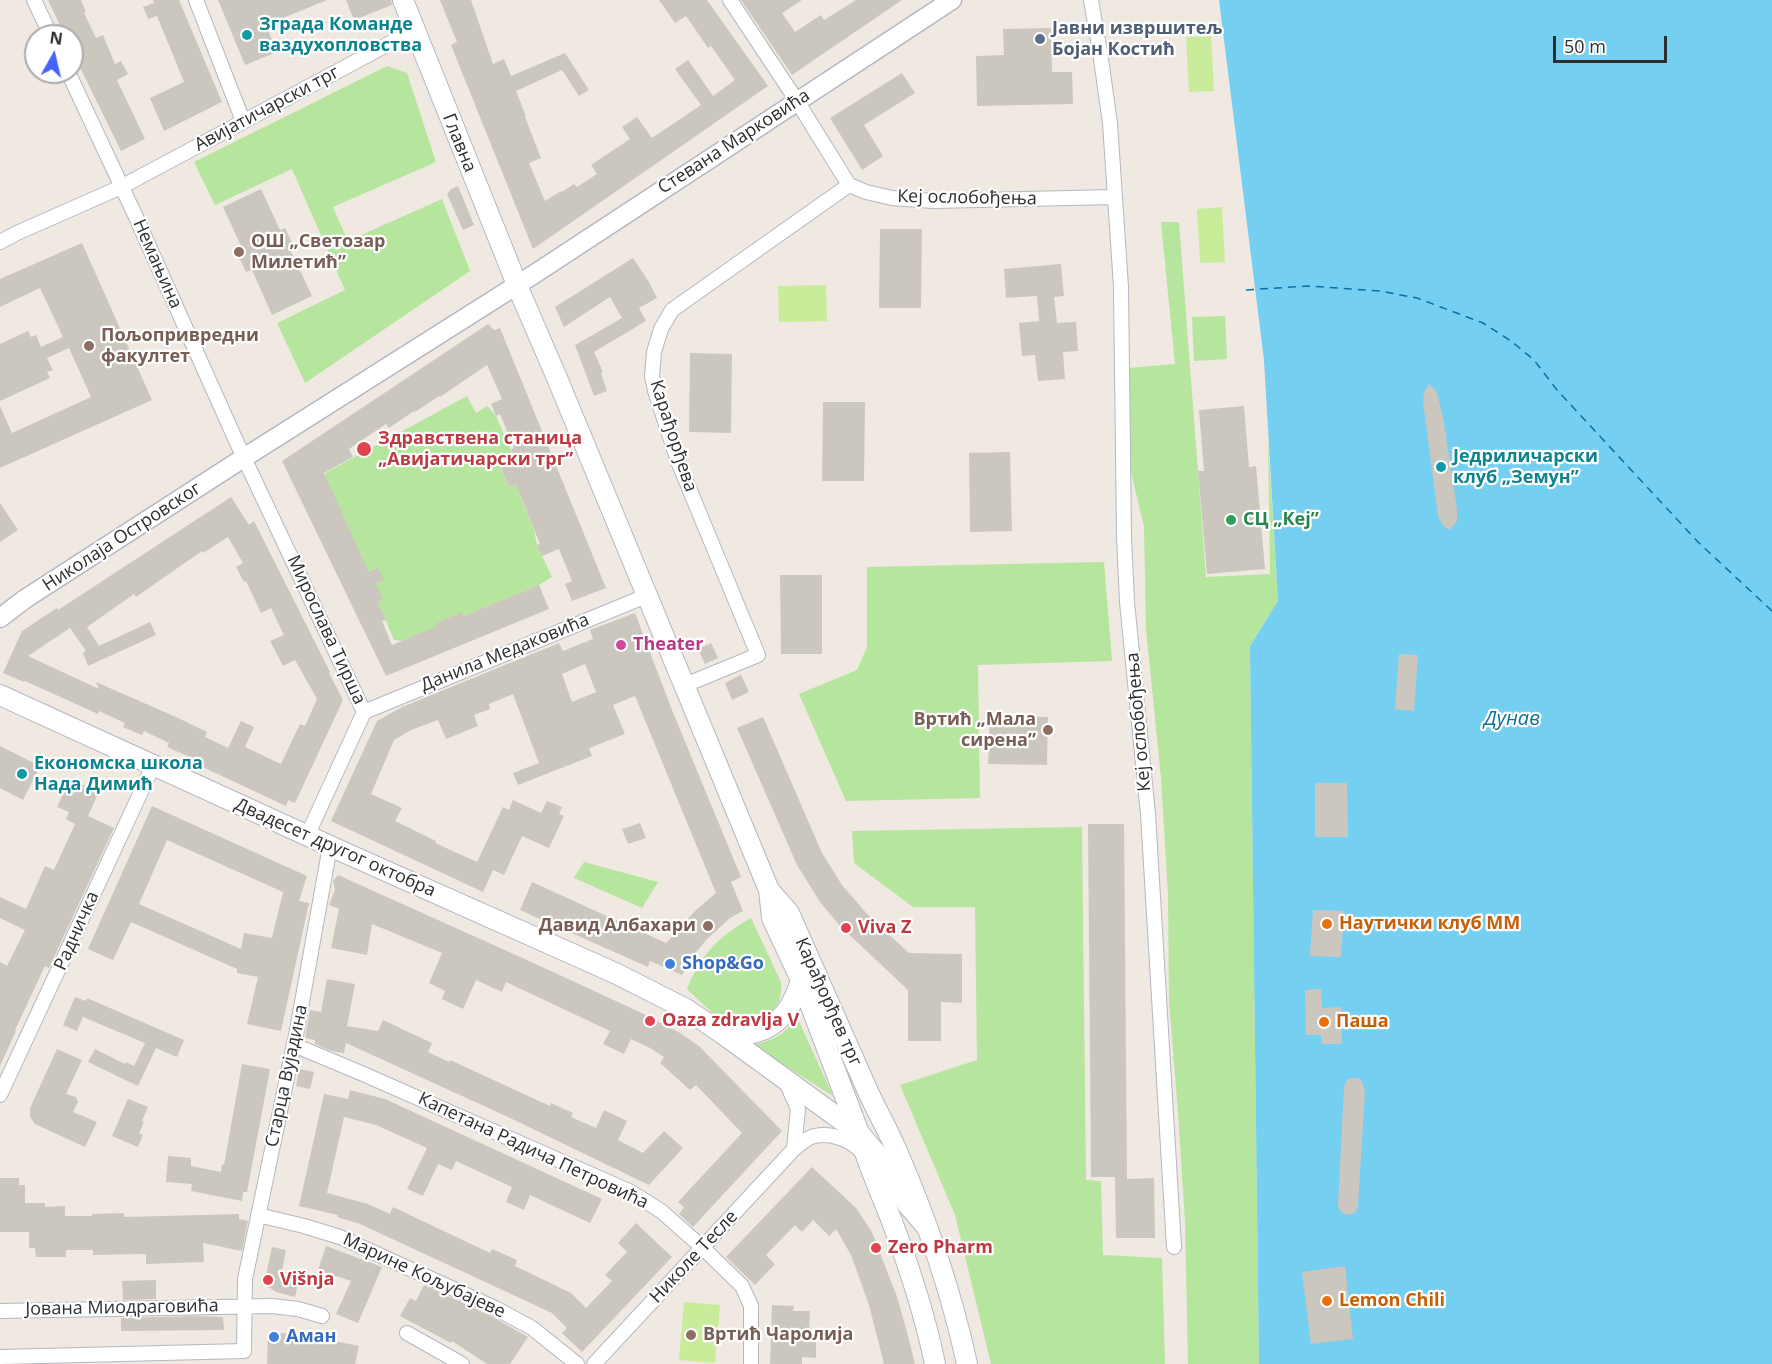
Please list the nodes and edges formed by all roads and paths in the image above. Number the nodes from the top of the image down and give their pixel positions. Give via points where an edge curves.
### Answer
1 (34, 0) edge
2 (196, 0) edge
3 (402, 0) edge
4 (730, 0) edge
5 (952, 0) edge
6 (1090, 0) edge
7 (45, 24) edge
8 (415, 32) junction
9 (74, 84) edge
10 (797, 101) junction
11 (243, 121) junction
12 (849, 185) junction
13 (121, 187) junction
14 (1115, 197) junction
15 (0, 242) edge
16 (518, 285) junction
17 (244, 458) junction
18 (646, 596) junction
19 (0, 618) edge
20 (684, 686) junction
21 (0, 695) edge
22 (364, 711) junction
23 (153, 766) junction
24 (307, 836) junction
25 (330, 846) junction
26 (769, 890) junction
27 (801, 980) junction
28 (723, 1034) junction
29 (294, 1045) junction
30 (784, 1078) junction
31 (0, 1095) edge
32 (859, 1133) junction
33 (794, 1149) junction
34 (865, 1156) junction
35 (258, 1215) junction
36 (926, 1226) junction
37 (1174, 1247) dead end
38 (703, 1248) junction
39 (244, 1306) junction
40 (0, 1311) edge
41 (322, 1316) dead end
42 (406, 1333) dead end
43 (0, 1357) edge
44 (462, 1364) edge
45 (577, 1364) edge
46 (594, 1364) edge
47 (752, 1364) edge
48 (935, 1364) edge
49 (967, 1364) edge

1 - 7 street
2 - 11 street
3 - 8 main road, Главна
4 - 10 street
5 - 10 street, Стевана Марковића
6 - 14 street, Кеј ослобођења via 1110,123
8 - 11 street, Авијатичарски трг
8 - 16 main road, Главна
9 - 13 street, Немањина
10 - 12 street
10 - 16 street, Стевана Марковића
11 - 13 street, Авијатичарски трг
12 - 14 street, Кеј ослобођења via 885,197 933,201
12 - 20 street, Карађорђева via 672,310 656,345 653,383 667,432 758,655
13 - 15 street, Авијатичарски трг
13 - 17 street, Немањина
14 - 37 street, Кеј ослобођења via 1121,287 1127,602 1149,830
16 - 17 street
16 - 18 main road
17 - 19 street, Николаја Островског
17 - 22 street, Мирослава Тирша
18 - 20 main road
18 - 22 street, Данила Медаковића
20 - 26 main road
21 - 23 main road, Двадесет другог октобра
22 - 24 street, Мирослава Тирша
23 - 24 main road, Двадесет другог октобра
23 - 31 street, Радничка
24 - 25 main road, Двадесет другог октобра
25 - 28 main road, Двадесет другог октобра via 597,964 670,1000
25 - 29 street, Старца Вујадина
26 - 27 main road, Карађорђев трг via 772,918
26 - 36 main road, Карађорђев трг via 789,913 895,1146
27 - 28 main road via 788,1010 771,1027 749,1035
27 - 32 main road, Карађорђев трг
28 - 30 main road
29 - 35 street, Старца Вујадина
29 - 38 street, Капетана Радича Петровића via 631,1192 661,1211
30 - 32 main road
30 - 33 street via 798,1109
32 - 34 main road, Карађорђев трг
32 - 36 main road
33 - 34 street, Николе Тесле via 806,1139 826,1135 849,1142
33 - 38 street, Николе Тесле
34 - 48 main road, Карађорђев трг via 901,1246
35 - 39 street, Старца Вујадина via 245,1279
35 - 45 street, Марине Кољубајеве via 340,1237 484,1303 532,1328
36 - 49 main road, Карађорђев трг
38 - 46 street, Николе Тесле
38 - 47 street, Капетана Радича Петровића via 742,1286 751,1306
39 - 40 street, Јована Миодраговића
39 - 41 street, Јована Миодраговића via 298,1309
39 - 43 street, Старца Вујадина via 244,1351
42 - 44 street

